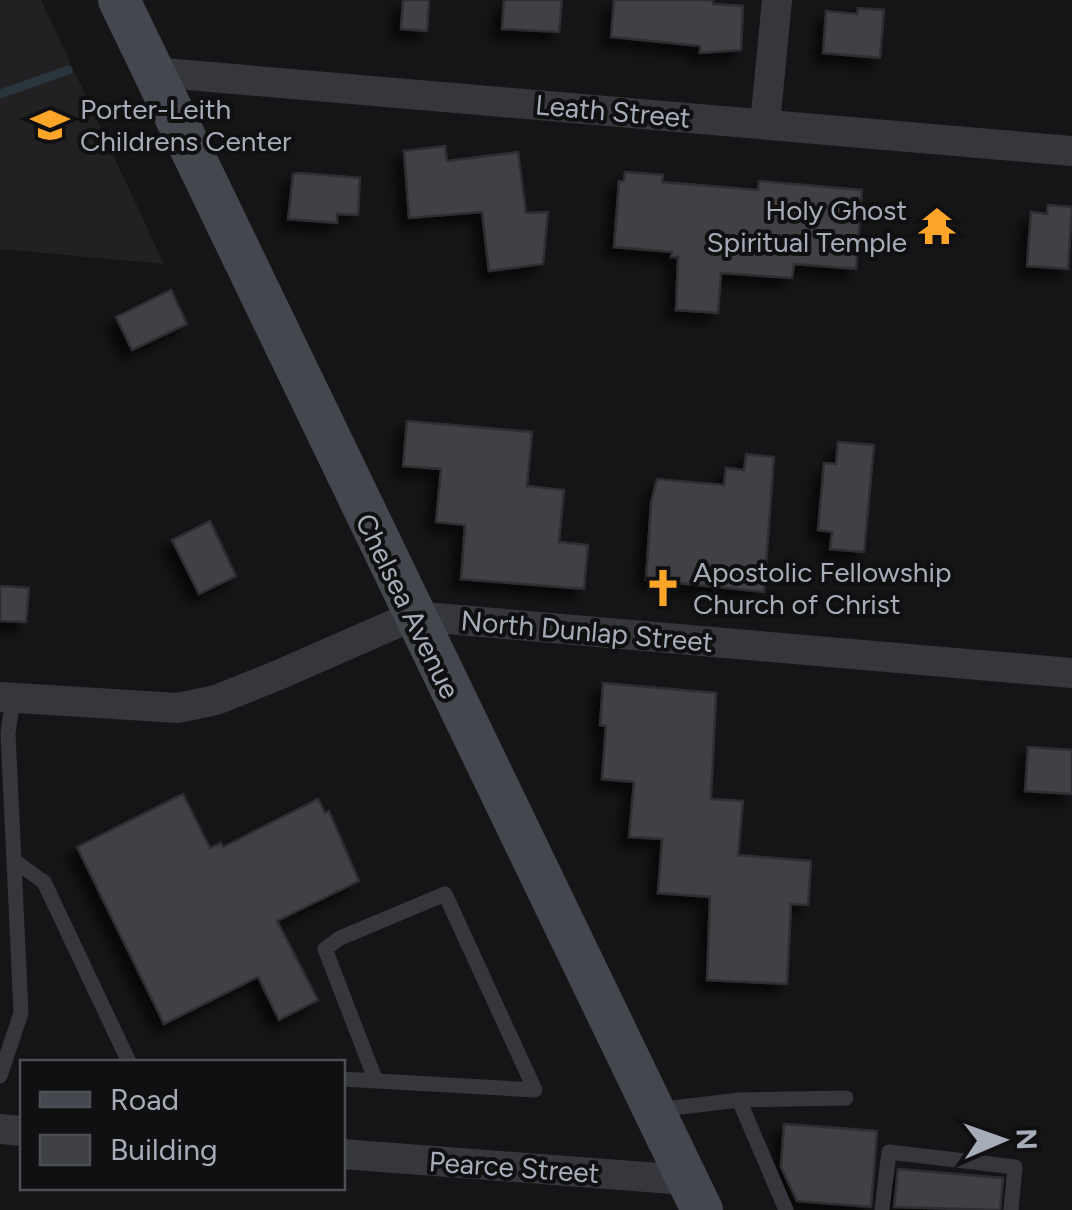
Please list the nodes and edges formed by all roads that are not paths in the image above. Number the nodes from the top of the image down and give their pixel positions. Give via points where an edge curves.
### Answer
1 (119, 0) edge
2 (777, 0) edge
3 (153, 72) junction
4 (765, 124) junction
5 (1072, 151) edge
6 (413, 616) junction
7 (1072, 674) edge
8 (6, 697) edge
9 (16, 862) junction
10 (129, 1060) edge
11 (2, 1071) edge
12 (345, 1079) edge
13 (376, 1080) junction
14 (846, 1098) dead end
15 (738, 1100) junction
16 (652, 1110) junction
17 (345, 1154) edge
18 (694, 1195) edge
19 (786, 1210) edge
20 (882, 1210) edge
21 (1011, 1210) edge

1 - 3 main road, Chelsea Avenue
2 - 4 street
3 - 4 street, Leath Street
3 - 6 main road, Chelsea Avenue
4 - 5 street, Leath Street
6 - 7 street, North Dunlap Street
6 - 8 street, North Dunlap Street via 216,700 178,708
6 - 16 main road, Chelsea Avenue
8 - 9 lane
9 - 10 lane via 44,882
9 - 11 lane via 21,1013
12 - 13 lane
13 - 13 lane via 326,949 445,894 534,1090
14 - 15 lane
15 - 16 lane
15 - 19 lane
16 - 18 main road, Chelsea Avenue
17 - 18 street, Pearce Street
20 - 21 lane via 890,1152 966,1168 1015,1167

